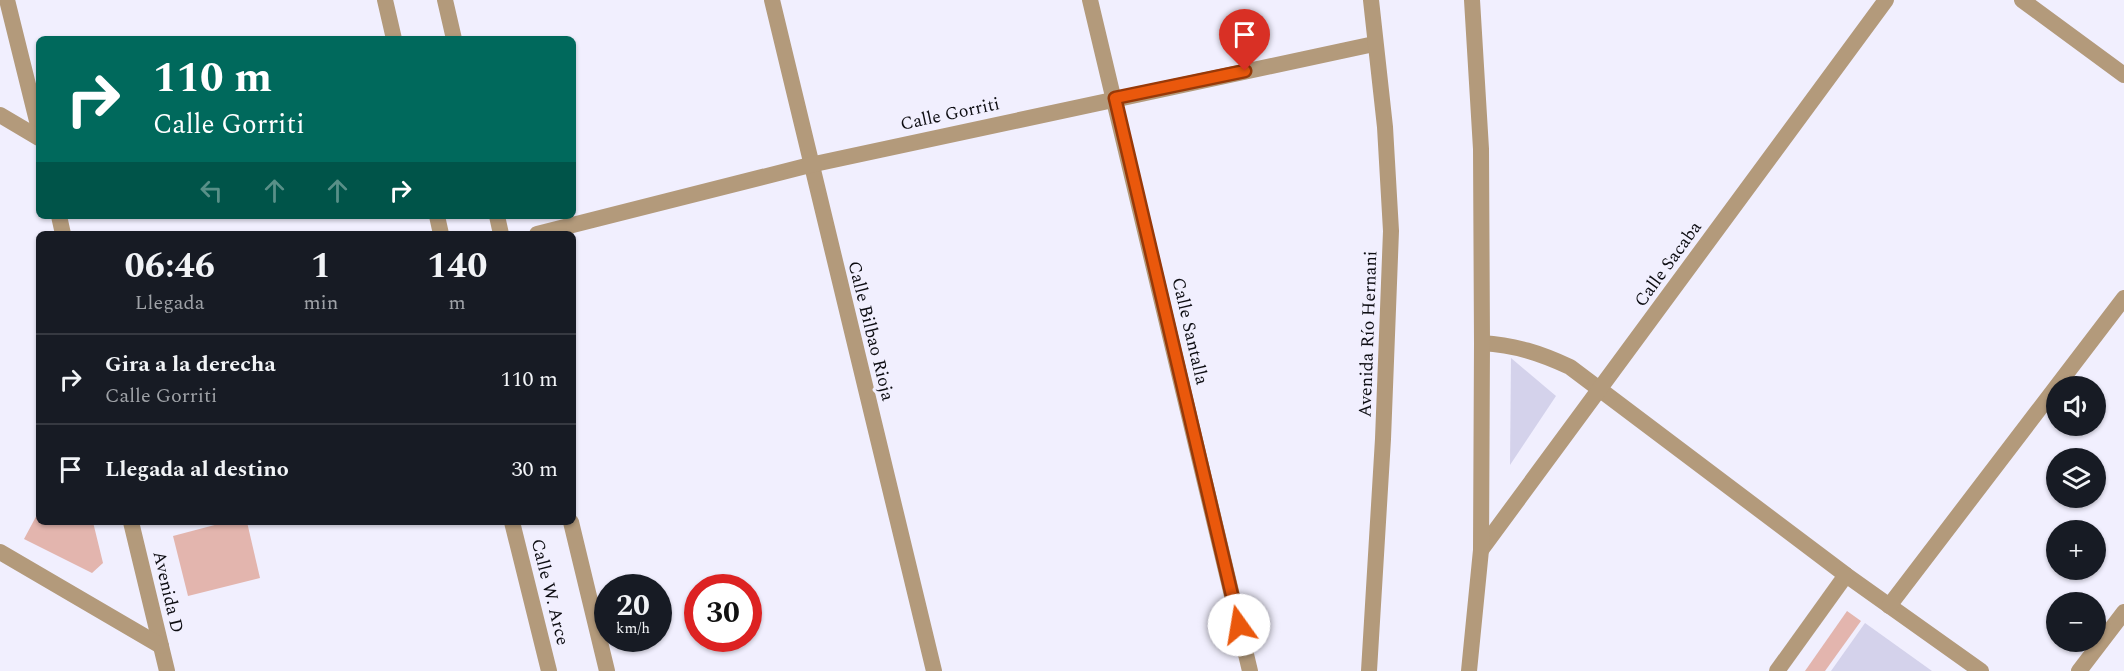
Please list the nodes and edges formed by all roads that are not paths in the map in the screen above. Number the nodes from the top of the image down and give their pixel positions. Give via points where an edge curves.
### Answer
1 (7, 0) edge
2 (385, 0) edge
3 (445, 0) edge
4 (772, 0) edge
5 (1090, 0) edge
6 (1371, 0) edge
7 (1472, 0) edge
8 (1886, 0) edge
9 (2022, 0) edge
10 (393, 36) edge
11 (453, 36) edge
12 (1374, 44) junction
13 (2124, 75) edge
14 (1115, 98) junction
15 (0, 115) edge
16 (36, 117) edge
17 (36, 136) edge
18 (810, 165) junction
19 (549, 231) edge
20 (2124, 298) edge
21 (1482, 343) junction
22 (1601, 390) junction
23 (133, 525) edge
24 (513, 525) edge
25 (572, 525) edge
26 (1481, 550) junction
27 (0, 552) edge
28 (1846, 574) junction
29 (1889, 606) junction
30 (2124, 612) edge
31 (161, 646) junction
32 (166, 671) edge
33 (549, 671) edge
34 (607, 671) edge
35 (934, 671) edge
36 (1250, 671) edge
37 (1369, 671) edge
38 (1469, 671) edge
39 (1777, 671) edge
40 (1981, 671) edge
41 (2079, 671) edge

1 - 16 street
2 - 10 street
3 - 11 street
4 - 18 street, Calle Bilbao Rioja
5 - 14 street, Calle Santalla
6 - 12 street, Avenida Río Hernani
7 - 21 street via 1482,149
8 - 22 street, Calle Sacaba
9 - 13 street
12 - 14 street, Calle Gorriti
12 - 37 street, Avenida Río Hernani via 1385,127 1391,231
14 - 18 street, Calle Gorriti
14 - 36 street, Calle Santalla
15 - 17 street
18 - 19 street, Calle Gorriti
18 - 35 street, Calle Bilbao Rioja
20 - 29 street
21 - 22 street via 1536,351 1570,367
21 - 26 street
22 - 26 street, Calle Sacaba
22 - 28 street
23 - 31 street, Avenida D
24 - 33 street, Calle W. Arce
25 - 34 street, Calle W. Arce
26 - 38 street
27 - 31 street
28 - 29 street
28 - 39 street
29 - 40 street
30 - 41 street
31 - 32 street, Avenida D

